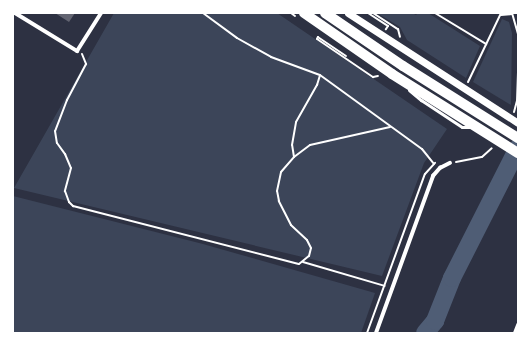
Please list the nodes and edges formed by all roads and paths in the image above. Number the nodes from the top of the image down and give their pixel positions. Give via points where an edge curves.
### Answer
1 (15, 13) edge
2 (101, 13) edge
3 (203, 13) edge
4 (304, 13) edge
5 (325, 13) edge
6 (348, 13) edge
7 (368, 13) edge
8 (373, 13) edge
9 (435, 13) edge
10 (512, 13) edge
11 (500, 14) edge
12 (388, 26) dead end
13 (518, 34) edge
14 (400, 38) dead end
15 (486, 44) junction
16 (77, 51) junction
17 (320, 75) junction
18 (468, 82) dead end
19 (518, 123) edge
20 (390, 127) junction
21 (518, 138) edge
22 (518, 153) edge
23 (294, 157) junction
24 (450, 163) dead end
25 (434, 164) dead end
26 (303, 262) junction
27 (392, 288) junction
28 (518, 325) edge
29 (376, 333) edge
30 (515, 333) edge

1 - 16 street
2 - 16 street
3 - 17 path via 237,38 271,57
4 - 22 highway via 392,74
5 - 21 highway
6 - 19 street
7 - 12 path
8 - 14 path via 398,29
9 - 15 path
10 - 11 path
10 - 13 path
11 - 15 path
15 - 18 path
16 - 26 path via 84,56 86,64 67,100 55,131 57,143 66,154 70,168 65,191 73,206 299,264
17 - 20 path
17 - 23 path via 296,122 292,144
20 - 23 path via 310,144
20 - 25 path via 422,149
23 - 26 path via 281,172 277,191 278,201 291,225 310,244 311,252
24 - 27 street via 440,168 433,176
26 - 27 path
27 - 29 street
28 - 30 street

